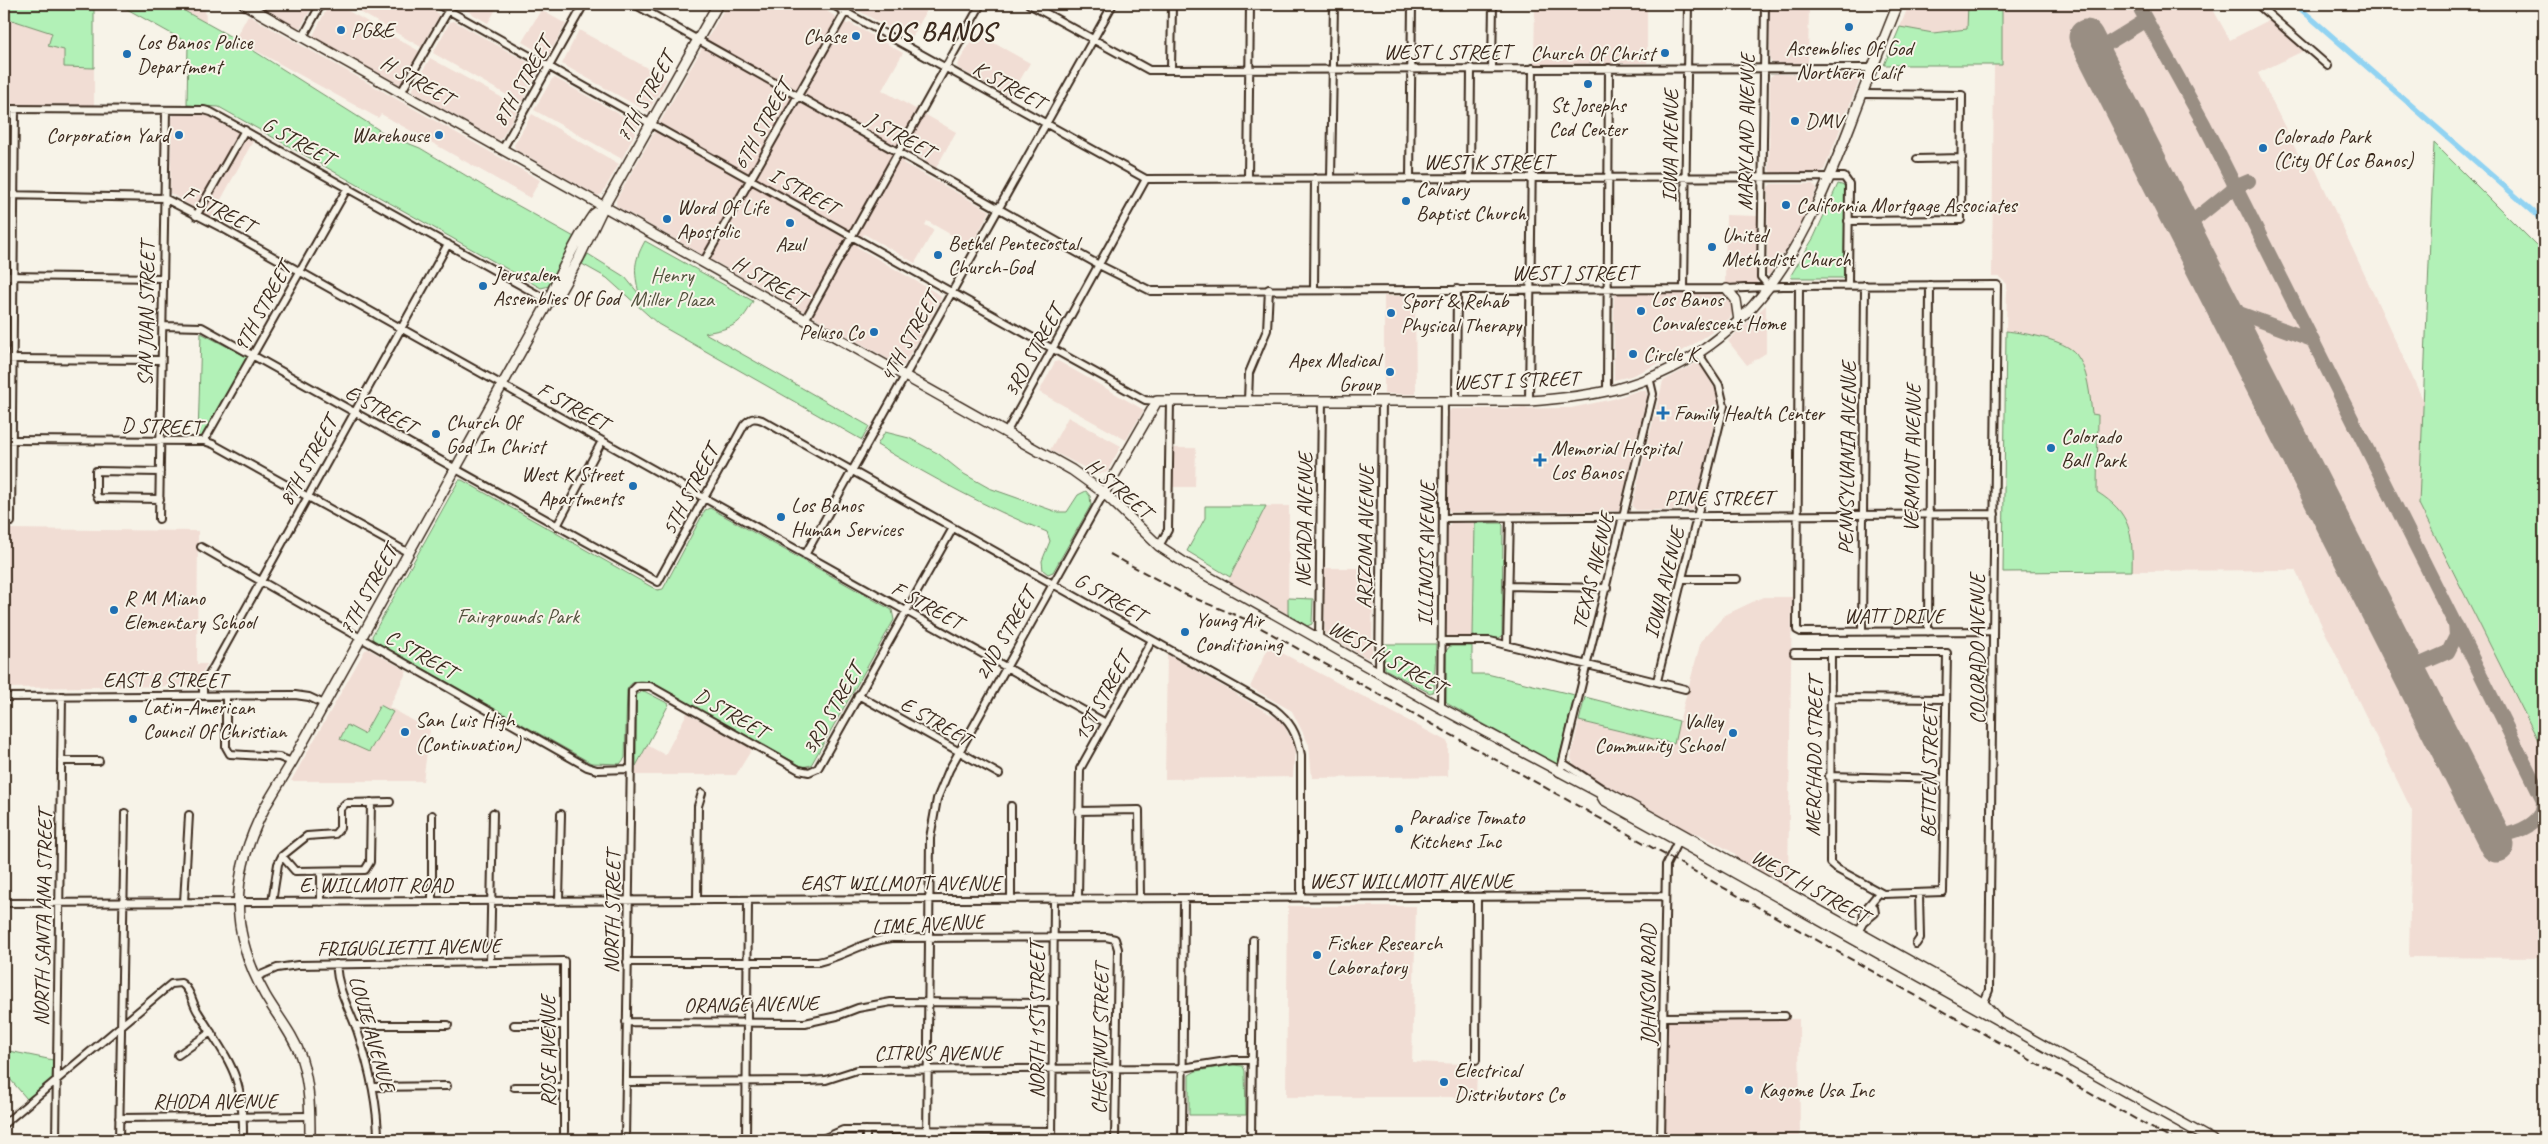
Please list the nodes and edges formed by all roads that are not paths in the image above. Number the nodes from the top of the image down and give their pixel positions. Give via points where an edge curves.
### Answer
1 (244, 4) edge
2 (321, 4) edge
3 (438, 4) edge
4 (584, 4) edge
5 (634, 4) edge
6 (718, 4) edge
7 (831, 4) edge
8 (850, 4) edge
9 (981, 4) edge
10 (1029, 4) edge
11 (1114, 4) edge
12 (1172, 4) edge
13 (1250, 4) edge
14 (1334, 4) edge
15 (1412, 4) edge
16 (1493, 4) edge
17 (1688, 4) edge
18 (1765, 4) edge
19 (1898, 4) edge
20 (2256, 4) edge
21 (450, 7) edge
22 (846, 12) junction
23 (303, 37) junction
24 (698, 40) junction
25 (1094, 41) junction
26 (550, 66) junction
27 (2328, 66) dead end
28 (945, 68) junction
29 (1471, 68) junction
30 (1492, 68) junction
31 (1533, 68) junction
32 (1609, 68) junction
33 (1872, 68) junction
34 (1249, 69) junction
35 (1334, 69) junction
36 (1412, 69) junction
37 (1688, 69) junction
38 (1764, 69) junction
39 (1171, 70) junction
40 (402, 91) junction
41 (1862, 94) junction
42 (797, 96) junction
43 (4, 109) edge
44 (15, 109) junction
45 (166, 110) junction
46 (651, 123) junction
47 (1046, 124) junction
48 (245, 130) junction
49 (502, 150) junction
50 (898, 152) junction
51 (1962, 158) junction
52 (1917, 159) dead end
53 (1831, 176) junction
54 (1248, 178) junction
55 (1314, 178) junction
56 (1331, 178) junction
57 (1410, 178) junction
58 (1470, 178) junction
59 (1532, 178) junction
60 (1609, 178) junction
61 (1686, 178) junction
62 (1761, 178) junction
63 (750, 179) junction
64 (1146, 179) junction
65 (348, 188) junction
66 (4, 195) edge
67 (14, 195) junction
68 (164, 198) junction
69 (604, 208) junction
70 (998, 209) junction
71 (196, 216) junction
72 (1848, 221) junction
73 (851, 236) junction
74 (448, 244) junction
75 (703, 263) junction
76 (1099, 265) junction
77 (300, 272) junction
78 (4, 276) edge
79 (13, 276) junction
80 (162, 278) junction
81 (1848, 285) junction
82 (1865, 285) junction
83 (1930, 285) junction
84 (1997, 285) joint
85 (1799, 286) junction
86 (1769, 287) junction
87 (1269, 289) junction
88 (1314, 289) junction
89 (1531, 289) junction
90 (1608, 289) junction
91 (1684, 289) junction
92 (1726, 289) junction
93 (1457, 290) junction
94 (1151, 291) joint
95 (952, 292) junction
96 (549, 301) junction
97 (805, 320) junction
98 (1738, 321) junction
99 (162, 326) junction
100 (402, 329) junction
101 (1053, 350) junction
102 (1698, 353) junction
103 (253, 356) junction
104 (4, 359) edge
105 (14, 359) junction
106 (161, 360) junction
107 (905, 377) junction
108 (1649, 377) junction
109 (502, 385) junction
110 (1607, 391) junction
111 (1322, 400) junction
112 (1382, 400) junction
113 (1444, 400) junction
114 (1456, 400) junction
115 (1157, 401) junction
116 (1170, 401) junction
117 (1248, 401) junction
118 (1529, 401) junction
119 (354, 412) junction
120 (755, 418) joint
121 (1006, 433) junction
122 (4, 440) edge
123 (12, 440) junction
124 (160, 441) junction
125 (602, 441) junction
126 (204, 442) junction
127 (456, 469) junction
128 (852, 471) junction
129 (160, 472) junction
130 (1104, 493) junction
131 (307, 496) junction
132 (704, 498) junction
133 (160, 499) junction
134 (1796, 514) junction
135 (1862, 514) junction
136 (1928, 514) junction
137 (1995, 514) junction
138 (1698, 515) junction
139 (1623, 516) junction
140 (1510, 517) junction
141 (1443, 518) junction
142 (160, 519) dead end
143 (7, 522) edge
144 (557, 526) junction
145 (952, 528) junction
146 (1159, 546) junction
147 (201, 547) dead end
148 (409, 553) junction
149 (805, 555) junction
150 (1682, 579) junction
151 (1737, 579) dead end
152 (260, 580) junction
153 (658, 582) joint
154 (1054, 584) junction
155 (1508, 586) junction
156 (1606, 588) junction
157 (905, 612) junction
158 (1993, 631) junction
159 (1862, 632) junction
160 (1928, 632) junction
161 (362, 638) junction
162 (1152, 640) junction
163 (1319, 640) junction
164 (1441, 641) junction
165 (1507, 646) junction
166 (1794, 652) dead end
167 (1831, 653) junction
168 (1587, 665) junction
169 (1005, 668) junction
170 (1379, 674) junction
171 (1657, 681) junction
172 (637, 686) joint
173 (1685, 688) dead end
174 (858, 695) junction
175 (62, 696) junction
176 (203, 696) junction
177 (226, 696) junction
178 (4, 697) edge
179 (1831, 698) junction
180 (1946, 699) junction
181 (324, 704) junction
182 (1441, 708) junction
183 (1106, 723) junction
184 (959, 752) junction
185 (61, 761) junction
186 (99, 761) dead end
187 (292, 762) junction
188 (1562, 768) junction
189 (630, 769) junction
190 (809, 772) joint
191 (999, 774) dead end
192 (1829, 776) junction
193 (1945, 779) junction
194 (702, 793) dead end
195 (371, 802) junction
196 (390, 802) dead end
197 (1011, 806) dead end
198 (1078, 811) junction
199 (124, 813) dead end
200 (493, 813) dead end
201 (561, 814) dead end
202 (189, 815) dead end
203 (432, 815) dead end
204 (1680, 838) junction
205 (282, 856) junction
206 (321, 872) junction
207 (1920, 893) junction
208 (1878, 895) junction
209 (1664, 896) junction
210 (1477, 897) junction
211 (1301, 898) junction
212 (930, 899) junction
213 (1011, 899) junction
214 (1054, 899) junction
215 (1078, 899) junction
216 (1140, 899) junction
217 (1184, 899) junction
218 (559, 900) junction
219 (628, 900) junction
220 (697, 900) junction
221 (748, 900) junction
222 (432, 901) junction
223 (490, 901) junction
224 (59, 902) junction
225 (122, 902) junction
226 (184, 902) junction
227 (238, 902) junction
228 (272, 902) junction
229 (321, 902) junction
230 (4, 903) edge
231 (1872, 906) junction
232 (1863, 923) junction
233 (1856, 936) junction
234 (930, 937) junction
235 (1054, 937) junction
236 (1115, 939) joint
237 (1253, 940) dead end
238 (1916, 944) dead end
239 (490, 962) junction
240 (564, 962) joint
241 (627, 962) junction
242 (747, 962) junction
243 (336, 964) junction
244 (256, 977) junction
245 (929, 1003) junction
246 (1054, 1003) junction
247 (1982, 1007) junction
248 (1785, 1016) dead end
249 (1664, 1017) junction
250 (626, 1022) junction
251 (747, 1022) junction
252 (448, 1024) dead end
253 (355, 1025) junction
254 (514, 1025) dead end
255 (564, 1025) junction
256 (120, 1026) junction
257 (211, 1032) junction
258 (178, 1055) dead end
259 (1252, 1060) junction
260 (1476, 1060) dead end
261 (1116, 1068) junction
262 (1182, 1068) junction
263 (928, 1069) junction
264 (1053, 1069) junction
265 (57, 1079) junction
266 (626, 1082) junction
267 (746, 1082) junction
268 (447, 1086) dead end
269 (373, 1087) junction
270 (514, 1087) dead end
271 (564, 1087) junction
272 (310, 1116) junction
273 (244, 1117) junction
274 (119, 1118) junction
275 (4, 1124) edge
276 (866, 1130) junction
277 (927, 1130) junction
278 (1052, 1131) junction
279 (56, 1140) edge
280 (119, 1140) edge
281 (243, 1140) edge
282 (310, 1140) edge
283 (378, 1140) edge
284 (564, 1140) edge
285 (625, 1140) edge
286 (746, 1140) edge
287 (820, 1140) edge
288 (866, 1140) edge
289 (927, 1140) edge
290 (1052, 1140) edge
291 (1115, 1140) edge
292 (1182, 1140) edge
293 (1251, 1140) edge
294 (1662, 1140) edge
295 (2212, 1140) edge

1 - 23 street, H STREET
2 - 23 street
3 - 21 street, I STREET
4 - 26 street, 8TH STREET
5 - 24 street, J STREET
6 - 24 street, 7TH STREET
7 - 22 street, K STREET
8 - 22 street, 6TH STREET
9 - 28 street
10 - 25 street, WEST L STREET
11 - 25 street, 4TH STREET
12 - 39 street
13 - 34 street
14 - 35 street
15 - 36 street
16 - 30 street
17 - 37 street, IOWA AVENUE
18 - 38 street, MARYLAND AVENUE
19 - 33 street, WEST I STREET
20 - 27 street
21 - 26 street, I STREET
21 - 40 street
22 - 28 street, K STREET
22 - 42 street, 6TH STREET
23 - 40 street, H STREET
24 - 42 street, J STREET
24 - 46 street, 7TH STREET
25 - 39 street, WEST L STREET via 1144,69
25 - 47 street, 4TH STREET
26 - 46 street, I STREET
26 - 49 street, 8TH STREET
28 - 47 street, K STREET
28 - 50 street
29 - 30 street, WEST L STREET
29 - 36 street, WEST L STREET
29 - 58 street
30 - 31 street, WEST L STREET
31 - 32 street, WEST L STREET
31 - 59 street
32 - 37 street, WEST L STREET
32 - 60 street
33 - 38 street, WEST L STREET
33 - 41 street, WEST I STREET
34 - 35 street, WEST L STREET
34 - 39 street, WEST L STREET
34 - 54 street
35 - 36 street, WEST L STREET
35 - 56 street
36 - 57 street
37 - 38 street, WEST L STREET
37 - 61 street, IOWA AVENUE
38 - 62 street, MARYLAND AVENUE
40 - 49 street, H STREET
41 - 51 street via 1962,95
41 - 53 street, WEST I STREET
42 - 50 street, J STREET
42 - 63 street, 6TH STREET
43 - 44 street, G STREET
44 - 45 street, G STREET
44 - 67 street
45 - 48 street, G STREET via 204,110
45 - 68 street, SAN JUAN STREET
46 - 63 street, I STREET
46 - 69 street, 7TH STREET
47 - 64 street, K STREET
47 - 70 street, 4TH STREET
48 - 65 street, G STREET
48 - 71 street
49 - 69 street, H STREET
50 - 70 street, J STREET
50 - 73 street
51 - 52 street
51 - 72 street via 1961,220
53 - 62 street, WEST K STREET
53 - 72 street via 1844,177 1849,184
53 - 86 street, WEST I STREET via 1801,240
54 - 55 street, WEST K STREET
54 - 64 street, WEST K STREET
55 - 56 street, WEST K STREET
55 - 88 street
56 - 57 street, WEST K STREET
57 - 58 street, WEST K STREET
58 - 59 street, WEST K STREET
59 - 60 street, WEST K STREET
59 - 89 street
60 - 61 street, WEST K STREET
60 - 90 street
61 - 62 street, WEST K STREET
61 - 91 street, IOWA AVENUE
62 - 86 street, MARYLAND AVENUE via 1761,277
63 - 73 street, I STREET
63 - 75 street, 6TH STREET
64 - 76 street, 3RD STREET
65 - 74 street, G STREET
65 - 77 street, 9TH STREET
66 - 67 street, F STREET
67 - 68 street, F STREET
67 - 79 street
68 - 71 street, F STREET
68 - 80 street, SAN JUAN STREET
69 - 75 street, H STREET
69 - 96 street, 7TH STREET via 558,295
70 - 76 street, J STREET
70 - 95 street, 4TH STREET
71 - 77 street, F STREET
72 - 81 street
73 - 95 street, I STREET
73 - 97 street
74 - 96 street, G STREET
74 - 100 street, 8TH STREET
75 - 97 street, H STREET
76 - 94 street, J STREET
76 - 101 street, 3RD STREET
77 - 100 street, F STREET
77 - 103 street, 9TH STREET
78 - 79 street
79 - 80 street
79 - 105 street
80 - 99 street, SAN JUAN STREET
81 - 82 street, WEST J STREET
81 - 85 street, WEST J STREET
82 - 83 street, WEST J STREET
82 - 135 street, PENNSYLVANIA AVENUE
83 - 84 street, WEST J STREET
83 - 136 street, VERMONT AVENUE
84 - 137 street, COLORADO AVENUE
85 - 86 street, WEST J STREET
85 - 134 street
86 - 92 street, WEST J STREET
86 - 98 street, WEST I STREET
87 - 88 street, WEST J STREET
87 - 94 street, WEST J STREET
87 - 117 street via 1267,330 1249,373
88 - 93 street, WEST J STREET
89 - 90 street, WEST J STREET
89 - 93 street, WEST J STREET
89 - 118 street
90 - 91 street, WEST J STREET
90 - 110 street
91 - 92 street, WEST J STREET
92 - 98 street via 1736,300
93 - 114 street
95 - 101 street, I STREET
95 - 107 street, 4TH STREET
96 - 109 street, 7TH STREET
97 - 107 street, H STREET
98 - 102 street, WEST I STREET
99 - 103 street, E STREET via 202,327
99 - 106 street, SAN JUAN STREET
100 - 109 street, F STREET
100 - 119 street, 8TH STREET
101 - 115 street, I STREET via 1145,400
101 - 121 street, 3RD STREET
102 - 108 street, WEST I STREET
102 - 138 street, IOWA AVENUE via 1719,385 1724,406
103 - 119 street, E STREET
103 - 126 street, 9TH STREET
104 - 105 street
105 - 106 street
105 - 123 street
106 - 124 street, SAN JUAN STREET
107 - 121 street, H STREET
107 - 128 street, 4TH STREET
108 - 110 street, WEST I STREET
108 - 139 street, TEXAS AVENUE via 1653,394
109 - 125 street, F STREET
109 - 127 street, 7TH STREET
110 - 118 street, WEST I STREET
111 - 112 street, WEST I STREET
111 - 117 street, WEST I STREET
111 - 163 street, NEVADA AVENUE
112 - 113 street, WEST I STREET
112 - 170 street, ARIZONA AVENUE
113 - 114 street, WEST I STREET
113 - 141 street, ILLINOIS AVENUE
114 - 118 street, WEST I STREET
115 - 116 street, WEST I STREET
115 - 130 street, 2ND STREET
116 - 117 street, WEST I STREET
116 - 146 street via 1168,530
119 - 127 street, E STREET
119 - 131 street, 8TH STREET
120 - 128 street, G STREET
120 - 132 street, 5TH STREET via 744,425
121 - 130 street, H STREET via 1072,470
122 - 123 street, D STREET
123 - 124 street, D STREET
123 - 143 street
124 - 126 street, D STREET
124 - 129 street, SAN JUAN STREET
125 - 132 street, F STREET
125 - 144 street
126 - 131 street, D STREET
127 - 144 street, E STREET
127 - 148 street, 7TH STREET
128 - 145 street, G STREET
128 - 149 street, 4TH STREET
129 - 133 street, SAN JUAN STREET
129 - 133 street via 96,471 98,498
130 - 146 street, H STREET
130 - 154 street, 2ND STREET
131 - 148 street, D STREET
131 - 152 street, 8TH STREET
132 - 149 street, F STREET
132 - 153 street, 5TH STREET
133 - 142 street, SAN JUAN STREET
134 - 135 street, PINE STREET
134 - 138 street, PINE STREET
134 - 159 street, WATT DRIVE via 1797,630
135 - 136 street, PINE STREET
135 - 159 street, PENNSYLVANIA AVENUE
136 - 137 street, PINE STREET
136 - 160 street, VERMONT AVENUE
137 - 158 street, COLORADO AVENUE
138 - 139 street, PINE STREET
138 - 150 street, IOWA AVENUE
139 - 140 street, PINE STREET
139 - 156 street, TEXAS AVENUE
140 - 141 street, PINE STREET
140 - 155 street
141 - 164 street, ILLINOIS AVENUE
144 - 153 street, E STREET
145 - 154 street, G STREET
145 - 157 street, 3RD STREET
146 - 163 street, WEST H STREET
147 - 152 street, C STREET
148 - 161 street, 7TH STREET
149 - 157 street, F STREET
150 - 151 street
150 - 171 street, IOWA AVENUE
152 - 161 street, C STREET
152 - 176 street, 8TH STREET via 203,686
154 - 162 street, G STREET
154 - 169 street, 2ND STREET
155 - 156 street
155 - 165 street
156 - 168 street, TEXAS AVENUE
157 - 169 street, F STREET
157 - 174 street, 3RD STREET
158 - 160 street, WATT DRIVE
158 - 247 street, COLORADO AVENUE via 1989,990
159 - 160 street, WATT DRIVE
161 - 181 street, 7TH STREET
161 - 189 street, C STREET via 587,767 597,770
162 - 183 street, 1ST STREET
162 - 211 street, G STREET via 1274,708 1293,728 1301,755
163 - 170 street, WEST H STREET
164 - 165 street via 1490,641
164 - 182 street, ILLINOIS AVENUE
165 - 168 street
166 - 167 street
167 - 179 street, MERCHADO STREET
167 - 180 street, BETTEN STREET via 1946,653
168 - 171 street
168 - 188 street, TEXAS AVENUE
169 - 183 street, F STREET
169 - 184 street, 2ND STREET
170 - 182 street, WEST H STREET
171 - 173 street
172 - 189 street, NORTH STREET via 630,695
172 - 190 street, D STREET via 650,686 799,770
174 - 184 street, E STREET
174 - 190 street, 3RD STREET via 818,768
175 - 176 street, EAST B STREET
175 - 178 street, EAST B STREET
175 - 185 street, NORTH SANTA ANA STREET
176 - 177 street, EAST B STREET
177 - 181 street, EAST B STREET via 303,696
177 - 187 street via 226,747 230,754 279,757
179 - 180 street
179 - 192 street, MERCHADO STREET
180 - 193 street, BETTEN STREET
181 - 187 street, 7TH STREET
182 - 188 street, WEST H STREET
183 - 198 street, 1ST STREET via 1080,769
184 - 191 street, E STREET
184 - 212 street, 2ND STREET via 941,787 933,817
185 - 186 street
185 - 224 street, NORTH SANTA ANA STREET
187 - 227 street, 7TH STREET via 251,838 242,866
188 - 204 street, WEST H STREET
189 - 219 street, NORTH STREET
192 - 193 street
192 - 208 street, MERCHADO STREET via 1830,862
193 - 207 street, BETTEN STREET via 1943,892
194 - 220 street via 698,806
195 - 196 street
195 - 205 street via 344,804 340,809 340,828 335,834 307,836
195 - 206 street via 368,868 361,872
197 - 213 street
198 - 215 street
198 - 216 street via 1139,810
199 - 225 street
200 - 223 street via 493,892
201 - 218 street
202 - 226 street
203 - 222 street
204 - 209 street, JOHNSON ROAD via 1666,865
204 - 233 street, WEST H STREET
205 - 206 street via 295,871
205 - 228 street
206 - 229 street
207 - 208 street
207 - 238 street via 1920,938
208 - 231 street
209 - 210 street, WEST WILLMOTT AVENUE
209 - 249 street, JOHNSON ROAD
210 - 211 street, WEST WILLMOTT AVENUE
210 - 260 street
211 - 217 street, WEST WILLMOTT AVENUE
212 - 213 street, EAST WILLMOTT AVENUE
212 - 221 street, EAST WILLMOTT AVENUE
212 - 234 street, 2ND STREET
213 - 214 street, EAST WILLMOTT AVENUE
214 - 215 street, EAST WILLMOTT AVENUE
214 - 235 street, NORTH 1ST STREET
215 - 216 street, WEST WILLMOTT AVENUE
216 - 217 street, WEST WILLMOTT AVENUE
217 - 262 street
218 - 219 street, E. WILLMOTT ROAD
218 - 223 street, E. WILLMOTT ROAD
219 - 220 street, E. WILLMOTT ROAD
219 - 241 street, NORTH STREET
220 - 221 street, E. WILLMOTT ROAD
221 - 242 street
222 - 223 street, E. WILLMOTT ROAD
222 - 229 street, E. WILLMOTT ROAD
223 - 239 street
224 - 225 street, E. WILLMOTT ROAD
224 - 230 street, E. WILLMOTT ROAD
224 - 265 street, NORTH SANTA ANA STREET
225 - 226 street, E. WILLMOTT ROAD
225 - 256 street
226 - 227 street, E. WILLMOTT ROAD
227 - 228 street, E. WILLMOTT ROAD
227 - 244 street, 7TH STREET via 242,941
228 - 229 street, E. WILLMOTT ROAD
231 - 232 street via 1864,911
231 - 232 street via 1874,916
232 - 233 street
233 - 247 street, WEST H STREET
234 - 235 street, LIME AVENUE
234 - 242 street, LIME AVENUE via 877,940 818,962
234 - 245 street, 2ND STREET
235 - 236 street, LIME AVENUE
235 - 246 street, NORTH 1ST STREET
236 - 261 street, CHESTNUT STREET via 1118,949
237 - 259 street
239 - 240 street, FRIGUGLIETTI AVENUE
239 - 243 street, FRIGUGLIETTI AVENUE
240 - 255 street, ROSE AVENUE
241 - 242 street, LIME AVENUE
241 - 250 street, NORTH STREET
242 - 251 street
243 - 244 street, FRIGUGLIETTI AVENUE via 293,965
243 - 253 street, LOUIE AVENUE via 341,994
244 - 272 street, 7TH STREET via 300,1056 308,1085
245 - 246 street, ORANGE AVENUE
245 - 251 street, ORANGE AVENUE via 874,1004 805,1023
245 - 263 street, 2ND STREET
246 - 264 street, NORTH 1ST STREET
247 - 295 street, WEST H STREET
248 - 249 street
249 - 294 street, JOHNSON ROAD
250 - 251 street, ORANGE AVENUE
250 - 266 street, NORTH STREET
251 - 267 street
252 - 253 street
253 - 269 street, LOUIE AVENUE
254 - 255 street
255 - 271 street, ROSE AVENUE
256 - 257 street via 171,984 181,983
256 - 265 street
256 - 274 street
257 - 258 street
257 - 273 street via 240,1085
259 - 262 street, CITRUS AVENUE
259 - 293 street
261 - 262 street, CITRUS AVENUE
261 - 264 street, CITRUS AVENUE
261 - 291 street, CHESTNUT STREET
262 - 292 street
263 - 264 street, CITRUS AVENUE
263 - 267 street, CITRUS AVENUE via 857,1070 809,1082
263 - 277 street, 2ND STREET
264 - 278 street, NORTH 1ST STREET
265 - 275 street
265 - 279 street, NORTH SANTA ANA STREET
266 - 267 street, CITRUS AVENUE
266 - 285 street, NORTH STREET
267 - 286 street
268 - 269 street
269 - 283 street, LOUIE AVENUE
270 - 271 street
271 - 284 street, ROSE AVENUE
272 - 273 street, RHODA AVENUE
272 - 282 street, 7TH STREET
273 - 274 street, RHODA AVENUE
273 - 281 street
274 - 280 street
276 - 277 street
276 - 287 street via 836,1132
276 - 288 street
277 - 278 street
277 - 289 street, 2ND STREET
278 - 290 street, NORTH 1ST STREET

